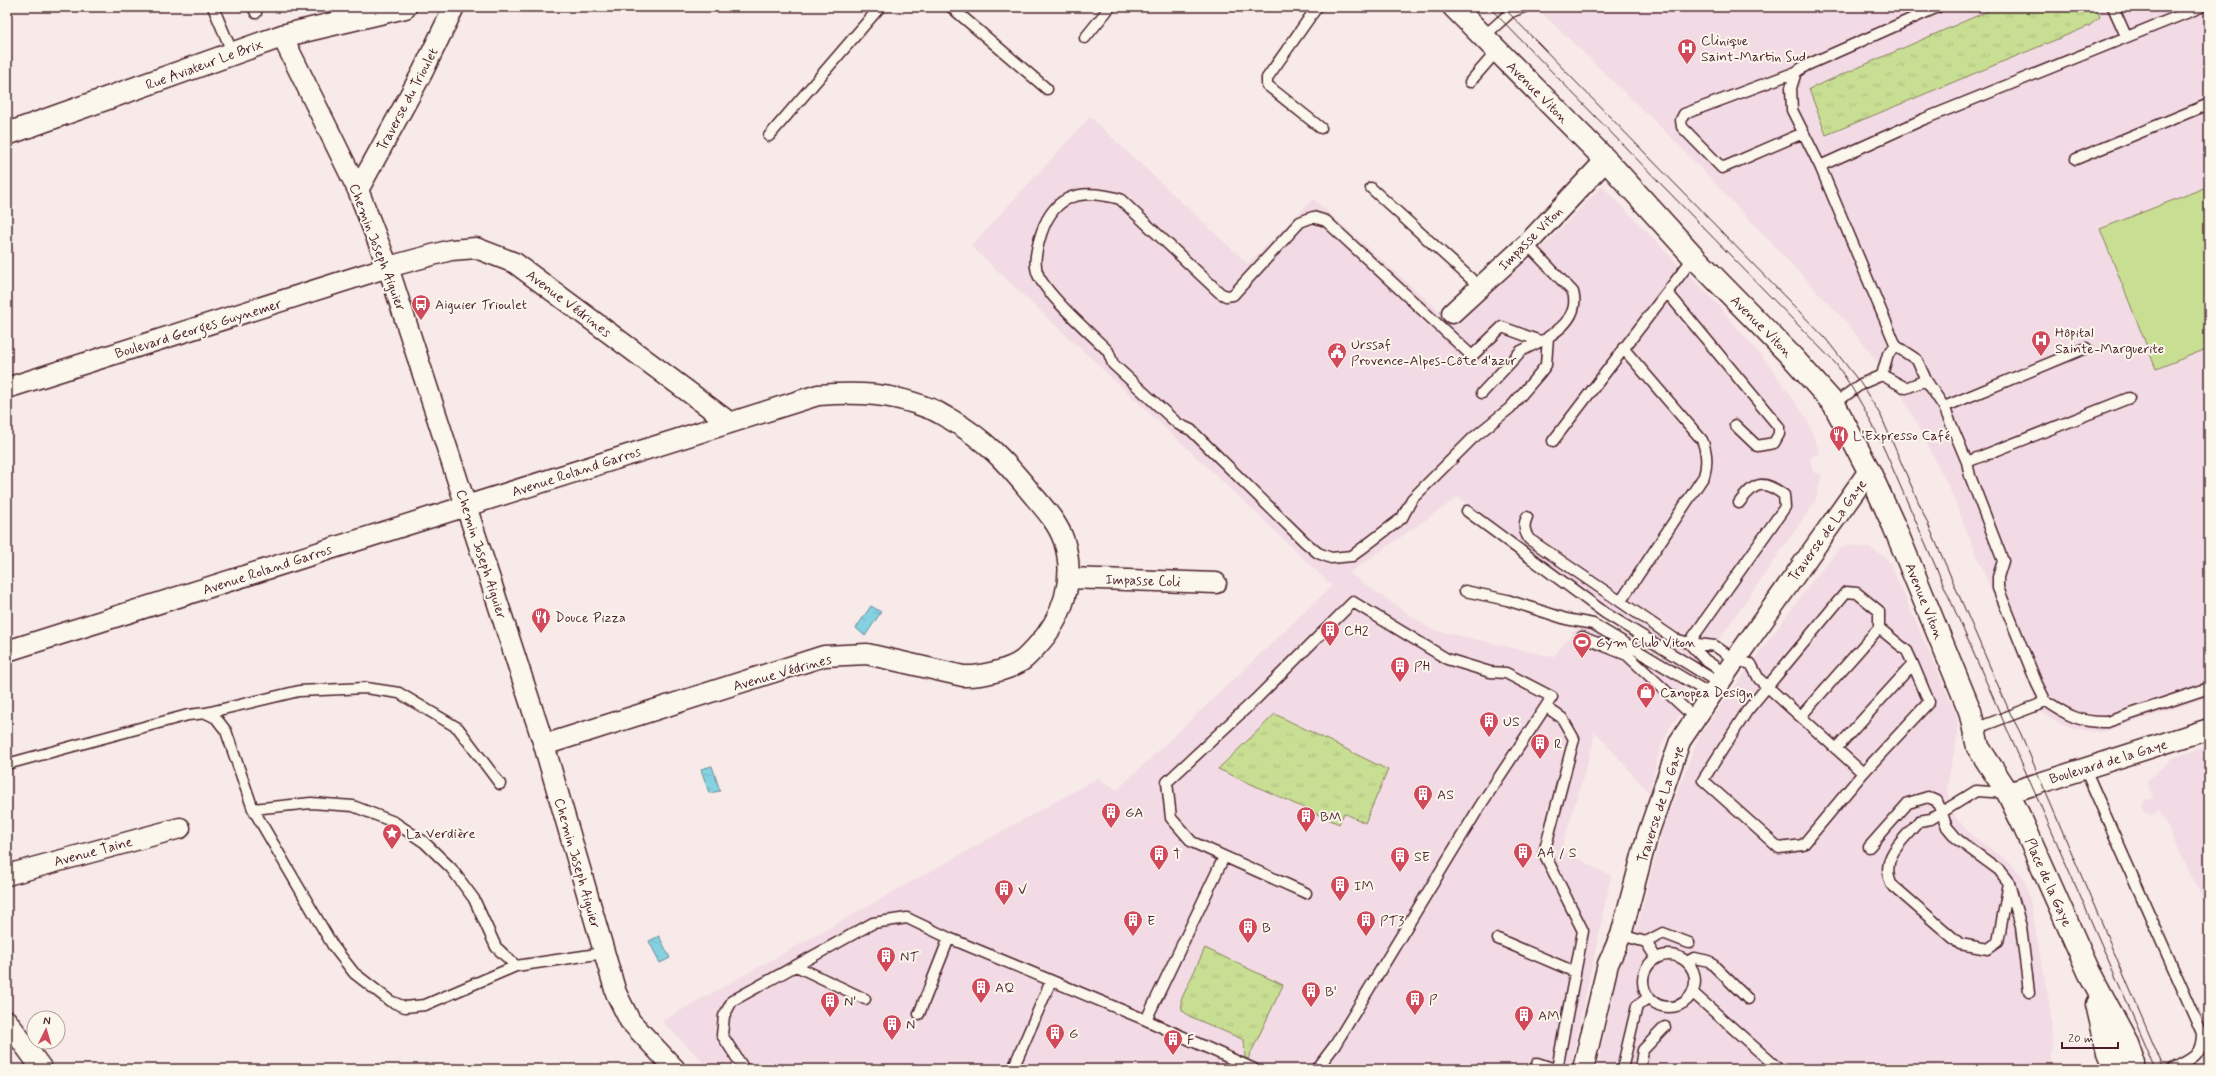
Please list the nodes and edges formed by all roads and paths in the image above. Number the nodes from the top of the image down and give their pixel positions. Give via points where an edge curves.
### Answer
1 (213, 7) edge
2 (405, 7) edge
3 (454, 7) edge
4 (880, 7) edge
5 (951, 7) edge
6 (1110, 7) edge
7 (1317, 7) edge
8 (1454, 7) edge
9 (1524, 7) edge
10 (1938, 7) edge
11 (2113, 7) edge
12 (2201, 7) edge
13 (1512, 9) edge
14 (282, 36) junction
15 (2126, 36) junction
16 (1085, 38) dead end
17 (1490, 44) junction
18 (233, 54) junction
19 (1796, 72) junction
20 (1470, 82) dead end
21 (1047, 89) dead end
22 (2209, 104) edge
23 (1320, 128) dead end
24 (1803, 133) junction
25 (7, 134) edge
26 (769, 136) dead end
27 (2076, 159) dead end
28 (1606, 160) junction
29 (1820, 166) junction
30 (1371, 188) dead end
31 (358, 190) junction
32 (1527, 244) junction
33 (1694, 257) junction
34 (388, 268) junction
35 (1480, 286) junction
36 (1668, 292) junction
37 (1452, 313) dead end
38 (1544, 339) junction
39 (1896, 346) junction
40 (1624, 348) junction
41 (2086, 348) dead end
42 (1882, 375) junction
43 (1926, 380) junction
44 (7, 388) edge
45 (1482, 393) dead end
46 (2129, 398) dead end
47 (1834, 404) junction
48 (1944, 407) junction
49 (729, 422) junction
50 (1735, 425) dead end
51 (1553, 441) dead end
52 (1967, 462) junction
53 (1869, 471) junction
54 (1739, 504) dead end
55 (466, 507) junction
56 (1467, 511) dead end
57 (1527, 517) dead end
58 (1069, 578) junction
59 (1216, 583) dead end
60 (1465, 591) dead end
61 (1621, 601) junction
62 (1880, 628) junction
63 (1582, 637) dead end
64 (1689, 643) junction
65 (7, 651) edge
66 (1913, 664) junction
67 (1723, 678) junction
68 (1768, 686) junction
69 (2209, 688) edge
70 (2045, 700) junction
71 (1546, 707) junction
72 (206, 713) junction
73 (1801, 716) junction
74 (1977, 718) junction
75 (1696, 719) junction
76 (2209, 729) edge
77 (544, 746) junction
78 (1836, 749) junction
79 (7, 764) edge
80 (2086, 769) junction
81 (1863, 773) junction
82 (500, 784) dead end
83 (2008, 793) junction
84 (253, 809) junction
85 (1942, 812) junction
86 (180, 828) dead end
87 (1869, 847) dead end
88 (1224, 857) junction
89 (7, 875) edge
90 (2009, 883) junction
91 (1306, 893) dead end
92 (1621, 935) junction
93 (949, 938) junction
94 (1498, 939) dead end
95 (1646, 942) junction
96 (1690, 943) dead end
97 (604, 953) junction
98 (1656, 958) junction
99 (1687, 962) junction
100 (516, 966) junction
101 (796, 966) junction
102 (1575, 972) junction
103 (2089, 972) junction
104 (1051, 981) junction
105 (2029, 992) dead end
106 (1693, 993) junction
107 (1649, 997) junction
108 (865, 999) dead end
109 (1748, 999) dead end
110 (919, 1014) dead end
111 (1146, 1020) junction
112 (7, 1021) edge
113 (1665, 1026) dead end
114 (1016, 1064) dead end
115 (1537, 1064) dead end
116 (42, 1069) edge
117 (675, 1069) edge
118 (744, 1069) edge
119 (1254, 1069) edge
120 (1317, 1069) edge
121 (1556, 1069) edge
122 (1583, 1069) edge
123 (1622, 1069) edge
124 (1640, 1069) edge
125 (1779, 1069) edge
126 (2115, 1069) edge
127 (2133, 1069) edge
128 (2172, 1069) edge

1 - 18 lane
2 - 14 street, Rue Aviateur Le Brix
3 - 31 street, Traverse du Trioulet via 422,73
4 - 26 lane
5 - 21 lane
6 - 16 lane
7 - 23 lane via 1267,78 1267,85
8 - 17 street, Avenue Viton
9 - 13 lane
10 - 19 lane
11 - 15 lane
12 - 15 lane
13 - 17 lane
14 - 18 street, Rue Aviateur Le Brix
14 - 31 street, Chemin Joseph Aiguier
15 - 29 lane via 1924,119
17 - 20 lane
17 - 28 street, Avenue Viton
18 - 25 street, Rue Aviateur Le Brix
19 - 24 lane via 1791,88 1792,110
19 - 24 lane via 1684,114 1681,120 1682,127 1722,168
22 - 27 lane
24 - 29 lane
28 - 32 street, Impasse Viton
28 - 33 street, Avenue Viton
29 - 39 lane
30 - 35 lane
31 - 34 street, Chemin Joseph Aiguier
32 - 35 street, Impasse Viton
32 - 38 lane via 1573,292 1576,301 1575,311 1558,330
33 - 36 lane
33 - 47 street, Avenue Viton via 1794,359
34 - 44 street, Boulevard Georges Guynemer
34 - 49 street, Avenue Védrines via 451,250 476,248 515,263
34 - 55 street, Chemin Joseph Aiguier
35 - 37 street, Impasse Viton
36 - 40 lane
36 - 50 lane via 1779,427 1779,434 1774,443 1757,446
38 - 38 lane via 1546,365 1510,408 1473,438 1412,499 1402,518 1352,556 1332,558 1314,550 1191,430 1178,424 1113,364 1108,351 1046,288 1038,276 1035,262 1049,215 1064,200 1079,194 1099,193 1120,199 1226,296 1232,295 1300,222 1313,217 1326,221 1472,356 1502,327
38 - 45 lane via 1521,350
39 - 42 lane via 1888,354
39 - 43 lane via 1917,360
40 - 51 lane
40 - 61 lane via 1702,440 1706,452 1706,468 1704,476
41 - 48 lane
42 - 43 lane via 1906,388
42 - 47 lane via 1862,384
43 - 48 lane
46 - 52 lane
47 - 53 street, Avenue Viton
48 - 52 lane
49 - 55 street, Avenue Roland Garros
49 - 58 street, Avenue Roland Garros via 818,395 854,392 895,397 930,408 974,433 1004,460 1051,517 1064,542
52 - 70 lane via 2003,561 1998,577 1998,588
53 - 67 street, Traverse de La Gaye
53 - 74 street, Avenue Viton
54 - 64 lane via 1750,488 1760,484 1773,486 1784,495 1785,507
55 - 65 street, Avenue Roland Garros
55 - 77 street, Chemin Joseph Aiguier
56 - 67 lane via 1605,613
57 - 61 lane via 1524,523 1529,539
58 - 59 street, Impasse Coli
58 - 77 street, Avenue Védrines via 1062,612 1045,638 1022,660 995,672 975,677 963,676 867,654 824,656
60 - 67 lane via 1593,624
61 - 64 lane via 1675,639
62 - 66 lane via 1907,651
62 - 68 lane via 1879,611 1857,593 1846,592
62 - 73 lane
63 - 75 lane via 1627,655
64 - 67 lane
64 - 67 lane via 1715,646
66 - 78 lane
66 - 81 lane via 1929,702
67 - 68 lane via 1751,664 1759,679
67 - 75 street, Traverse de La Gaye
68 - 73 lane
68 - 81 lane via 1747,711 1703,780 1780,848 1802,845
69 - 70 lane via 2107,722 2078,719 2063,714
70 - 74 lane via 2038,705
71 - 88 lane via 1552,697 1506,673 1490,672 1447,659 1353,602 1256,699 1167,782 1171,818 1192,842
71 - 102 lane via 1562,718 1574,739 1544,853 1583,930
71 - 120 lane via 1480,806 1335,1045
72 - 79 lane via 188,715
72 - 82 lane via 299,691 366,688 399,694 458,728
72 - 84 lane via 216,718 226,731
73 - 78 lane
74 - 83 street, Avenue Viton via 1992,742
75 - 92 street, Traverse de La Gaye via 1680,741 1647,837
76 - 80 street, Boulevard de la Gaye
77 - 97 street, Chemin Joseph Aiguier
78 - 81 lane
80 - 83 street, Boulevard de la Gaye
80 - 128 lane via 2202,1033 2202,1044 2197,1055
83 - 85 lane via 1976,792
83 - 103 street, Place de la Gaye
84 - 100 lane via 311,803 353,806 394,822 424,842 451,868 474,899 496,947
84 - 100 lane via 333,946 354,973 390,1001 405,1007 425,1005
85 - 87 lane via 1937,801 1928,797 1917,799 1908,804
85 - 90 lane via 1947,827 1958,840 1999,870
85 - 90 lane via 1931,819 1919,821 1892,853 1887,873 1891,884 1960,944 1988,949 1998,942
86 - 89 street, Avenue Taine
88 - 91 lane
88 - 111 lane
90 - 105 lane via 2021,927
92 - 95 lane
92 - 122 street, Traverse de La Gaye via 1608,964
93 - 101 lane via 907,918 873,923
93 - 104 lane
93 - 110 lane
94 - 102 lane
95 - 96 lane via 1663,933
95 - 98 lane
97 - 100 lane
97 - 117 street, Chemin Joseph Aiguier via 616,993 630,1021
98 - 99 lane via 1672,955
98 - 107 lane via 1649,964 1643,981
99 - 106 lane via 1695,977
99 - 109 lane via 1694,958 1709,961
101 - 108 lane
101 - 118 lane via 732,1001 724,1016 722,1035
102 - 121 lane
103 - 126 street, Place de la Gaye via 2108,1052
103 - 127 street, Place de la Gaye via 2127,1043 2134,1063
104 - 111 lane
104 - 114 lane
106 - 107 lane via 1681,1005 1673,1007 1656,1003
106 - 125 lane
107 - 123 lane via 1637,1006
111 - 119 lane
112 - 116 street
113 - 124 lane via 1643,1050
115 - 121 lane

